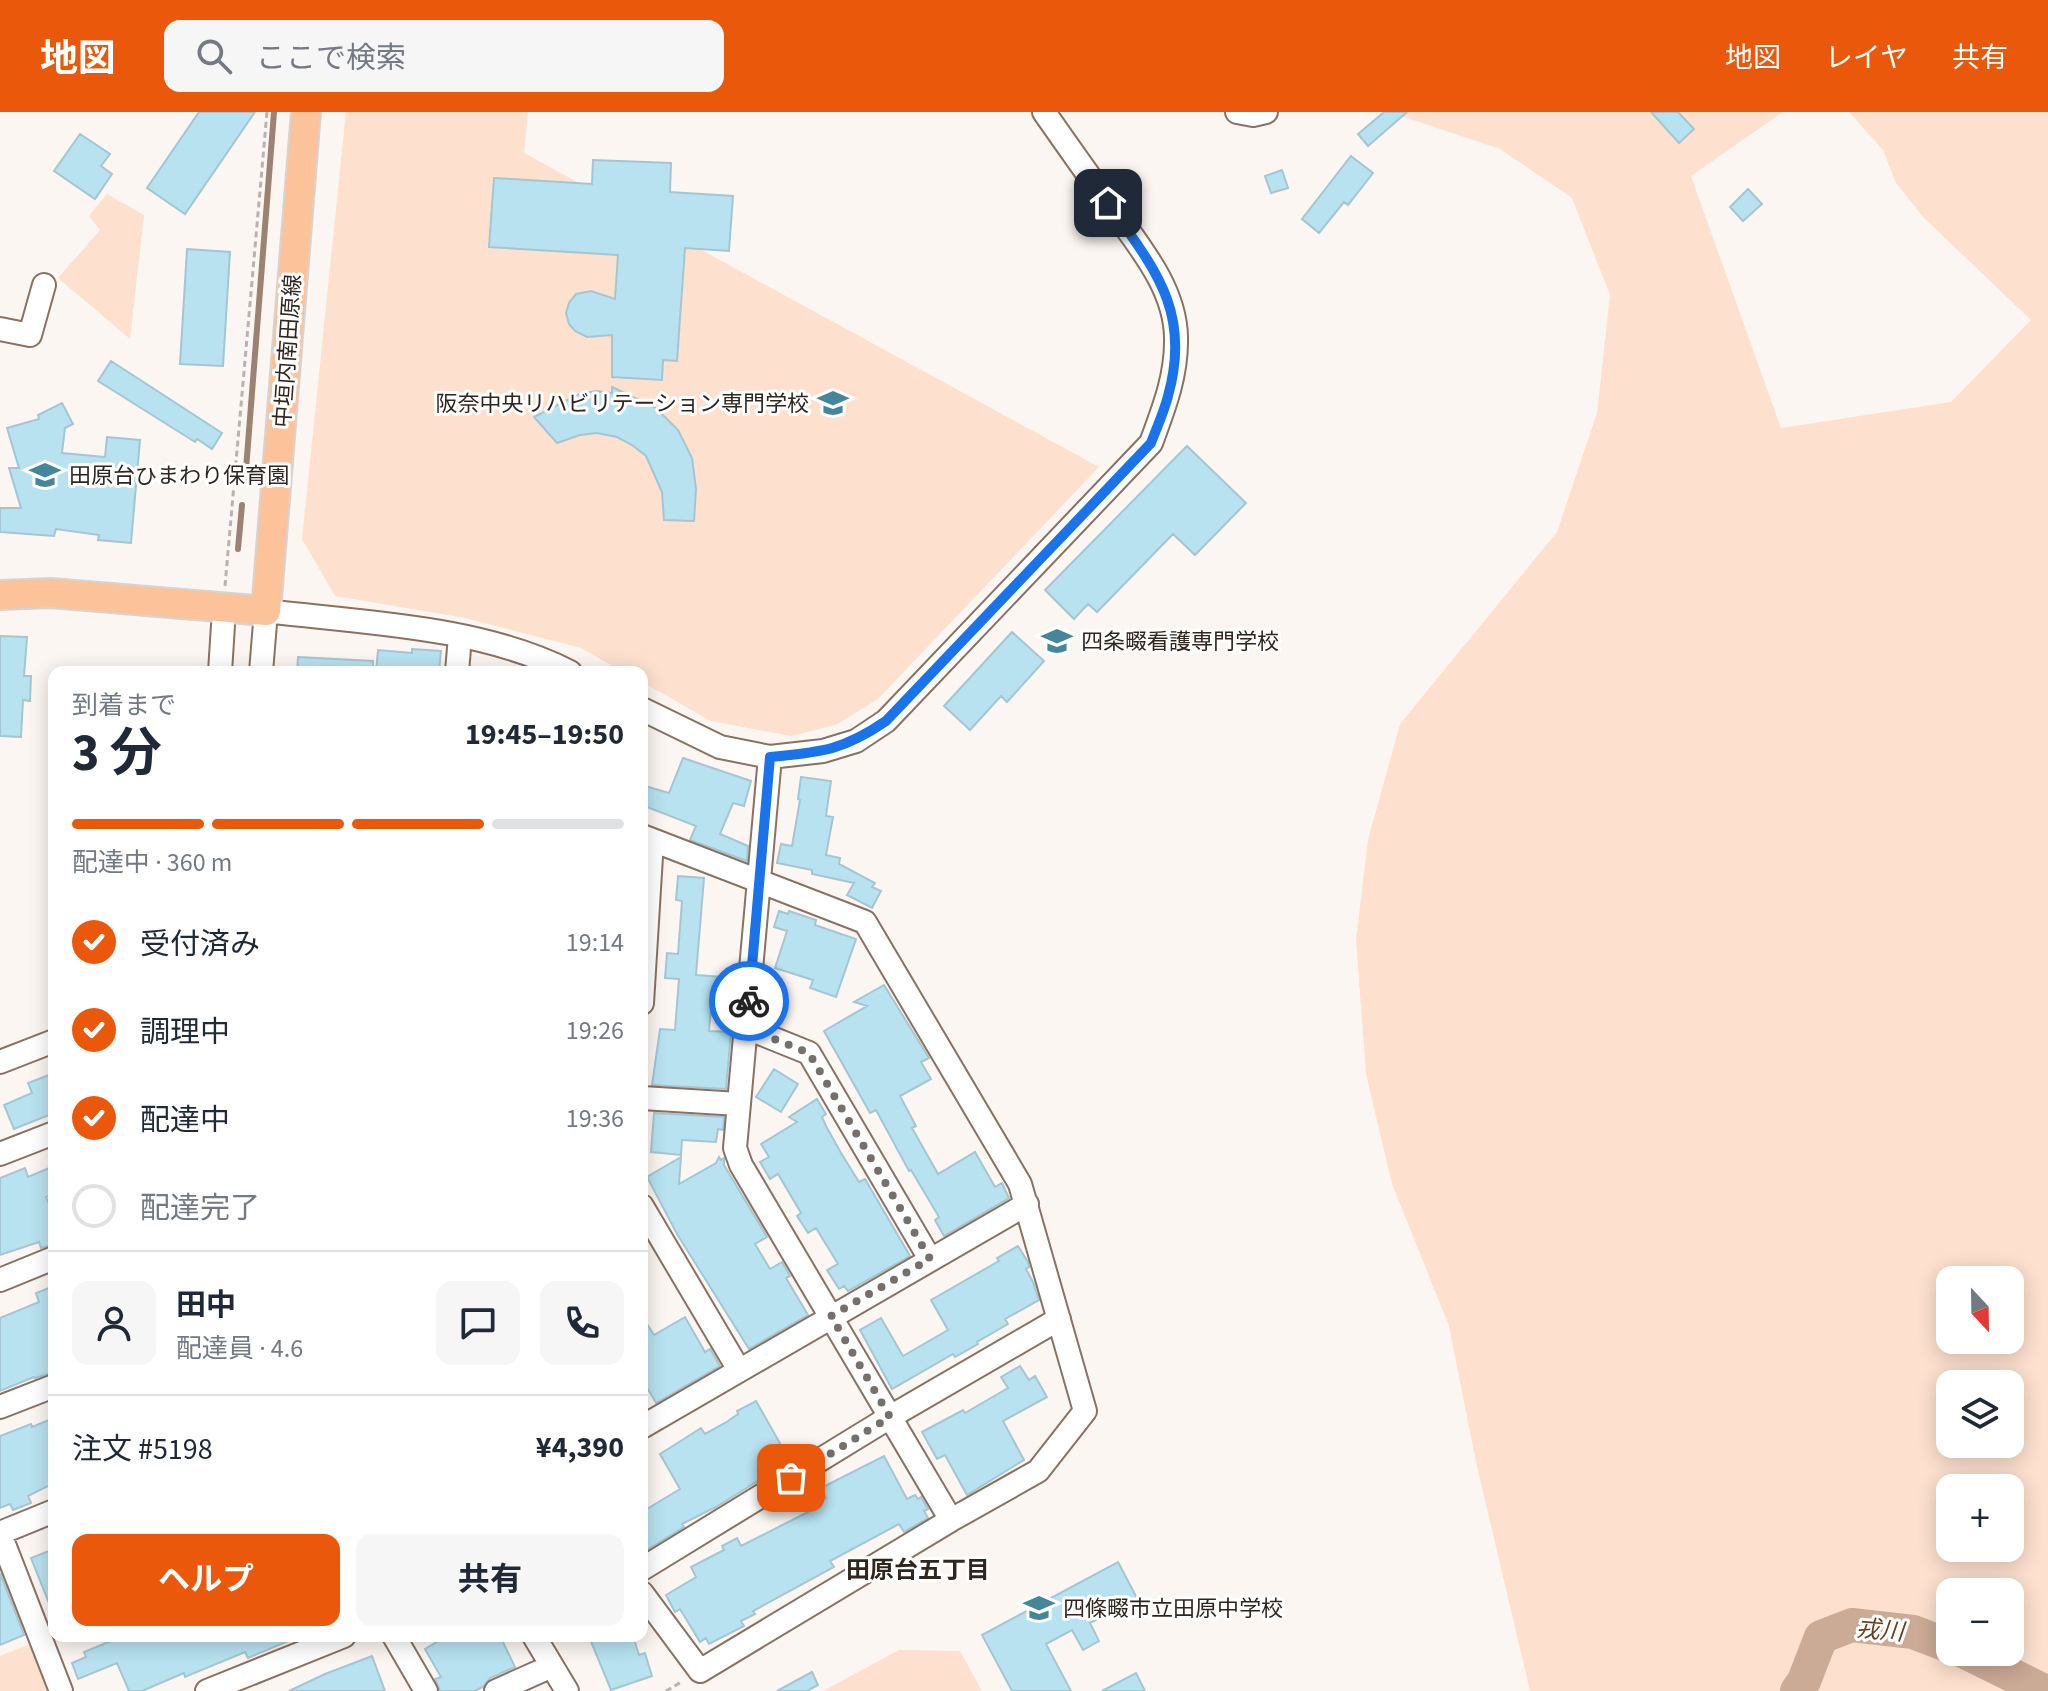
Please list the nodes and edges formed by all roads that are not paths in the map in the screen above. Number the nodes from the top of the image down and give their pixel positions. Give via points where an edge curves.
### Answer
1 (306, 112) edge
2 (1044, 112) edge
3 (1237, 112) edge
4 (1266, 112) edge
5 (44, 285) dead end
6 (0, 329) edge
7 (0, 595) edge
8 (266, 611) junction
9 (223, 625) dead end
10 (460, 636) junction
11 (220, 666) edge
12 (261, 666) edge
13 (458, 666) edge
14 (556, 666) edge
15 (648, 712) edge
16 (770, 757) junction
17 (648, 838) edge
18 (761, 882) junction
19 (747, 1028) junction
20 (48, 1043) edge
21 (0, 1062) edge
22 (648, 1098) edge
23 (739, 1104) junction
24 (48, 1135) edge
25 (0, 1154) edge
26 (1027, 1204) junction
27 (648, 1216) edge
28 (930, 1259) junction
29 (48, 1260) edge
30 (0, 1280) edge
31 (831, 1316) junction
32 (1059, 1319) junction
33 (739, 1370) junction
34 (48, 1388) edge
35 (0, 1407) edge
36 (890, 1417) junction
37 (648, 1418) edge
38 (48, 1513) edge
39 (951, 1520) junction
40 (0, 1533) edge
41 (648, 1565) edge
42 (648, 1601) edge
43 (47, 1635) edge
44 (49, 1642) edge
45 (329, 1642) edge
46 (397, 1642) edge
47 (538, 1642) edge
48 (552, 1666) junction
49 (61, 1691) edge
50 (207, 1691) edge
51 (426, 1691) edge
52 (496, 1691) edge
53 (567, 1691) edge

1 - 8 main road, 中垣内南田原線
2 - 16 street via 1155,270 1168,300 1176,333 1175,365 1151,443 886,721 856,741
3 - 4 street
5 - 6 street via 30,335
7 - 8 main road via 51,593
8 - 10 street
8 - 12 street
9 - 11 street
10 - 13 street
10 - 14 street via 515,648
15 - 16 street via 720,747
16 - 18 street
17 - 18 street
18 - 19 street
18 - 26 street via 865,922
19 - 23 street
19 - 28 street via 809,1053
20 - 21 street
22 - 23 street
23 - 31 street via 735,1148 741,1165
24 - 25 street
26 - 28 street
26 - 32 street
27 - 33 street
28 - 31 street
29 - 30 street
31 - 33 street
31 - 36 street
32 - 36 street
32 - 39 street via 1085,1411 1038,1471
33 - 37 street
34 - 35 street
36 - 39 street
36 - 41 street
38 - 40 street
39 - 42 street via 700,1671
40 - 43 street
44 - 49 street
45 - 50 street
46 - 51 street
47 - 48 street
48 - 52 street
48 - 53 street

